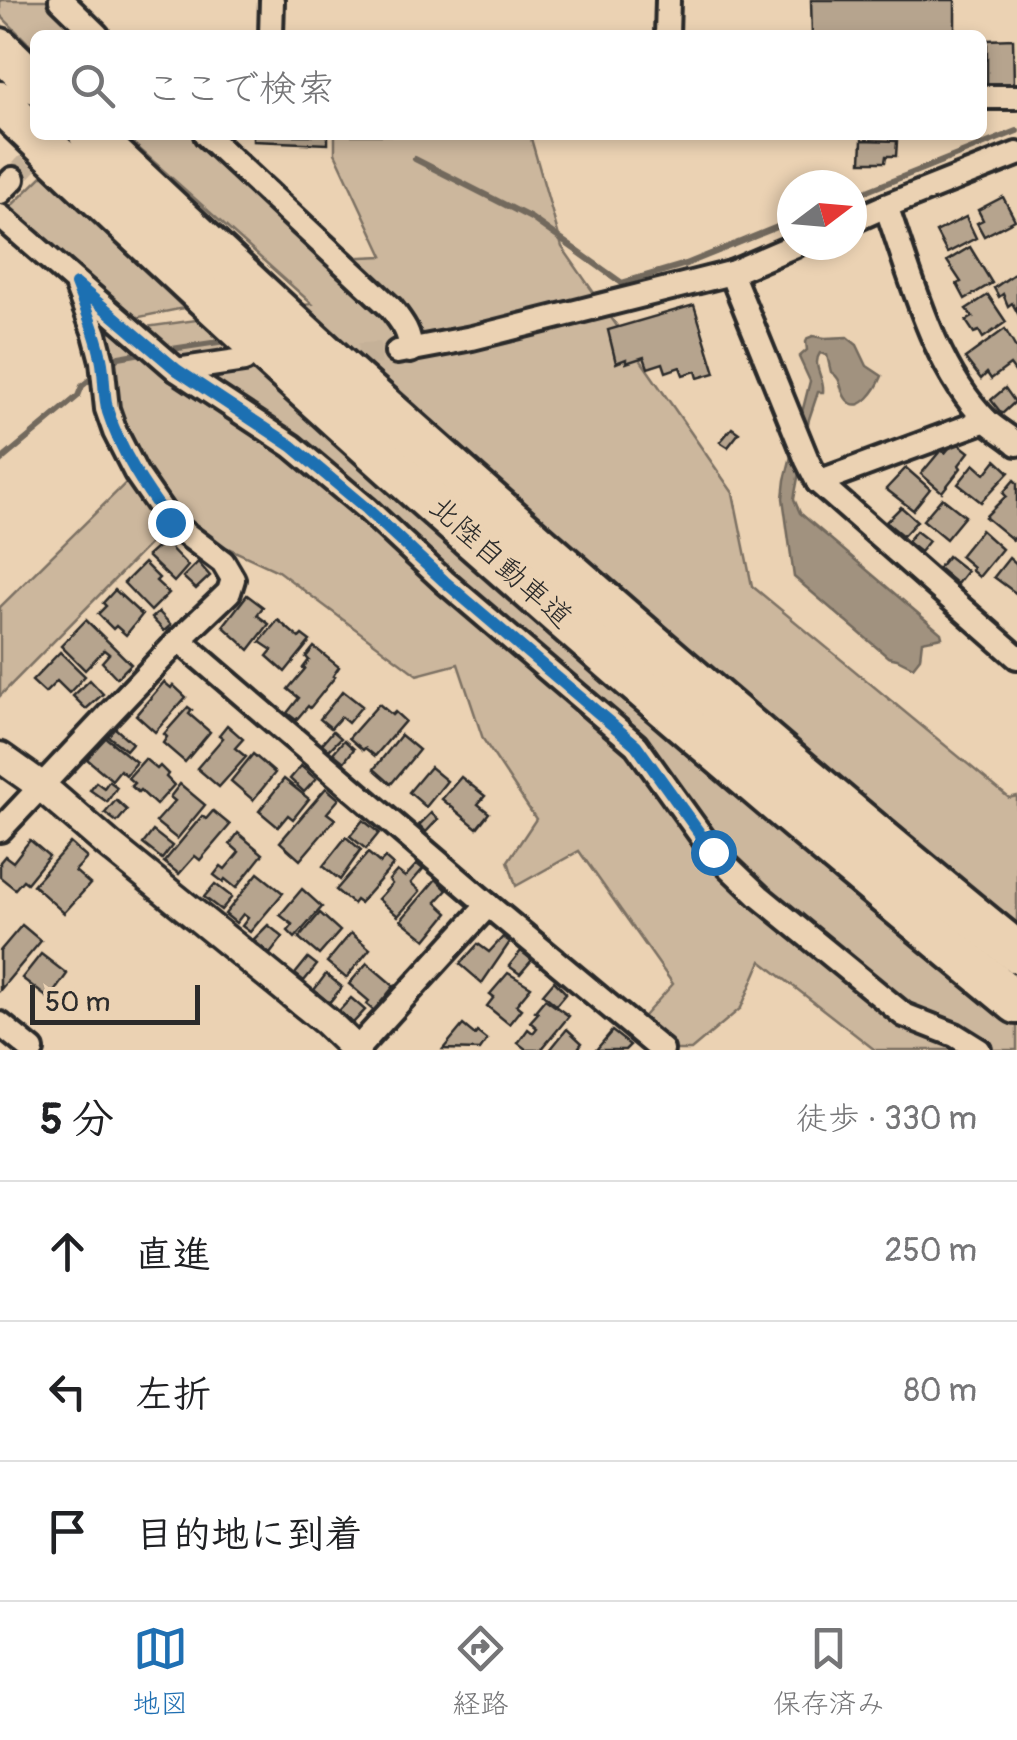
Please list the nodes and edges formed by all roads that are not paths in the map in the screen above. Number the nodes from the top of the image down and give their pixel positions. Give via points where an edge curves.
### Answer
1 (62, 0) edge
2 (272, 0) edge
3 (668, 0) edge
4 (92, 30) edge
5 (272, 30) edge
6 (667, 30) edge
7 (0, 49) edge
8 (30, 78) edge
9 (987, 97) edge
10 (1017, 97) edge
11 (0, 102) edge
12 (30, 130) edge
13 (41, 140) edge
14 (95, 140) edge
15 (211, 140) edge
16 (1017, 154) edge
17 (886, 206) junction
18 (867, 214) edge
19 (0, 216) edge
20 (777, 253) edge
21 (731, 273) junction
22 (76, 284) junction
23 (244, 360) dead end
24 (173, 367) junction
25 (986, 420) junction
26 (1017, 444) edge
27 (818, 482) junction
28 (179, 640) junction
29 (1017, 657) edge
30 (0, 757) edge
31 (41, 786) junction
32 (0, 830) edge
33 (488, 905) junction
34 (1017, 952) edge
35 (1017, 1003) edge
36 (0, 1024) edge
37 (32, 1050) edge
38 (356, 1050) edge
39 (662, 1050) edge
40 (979, 1050) edge

1 - 4 street
2 - 5 street
3 - 6 street
7 - 8 highway
9 - 10 street
11 - 12 highway, 北陸自動車道
13 - 35 highway, 北陸自動車道 via 572,626
14 - 34 highway, 北陸自動車道 via 606,604
15 - 21 street via 397,315 411,340 403,352
16 - 17 street
17 - 18 street
17 - 25 street via 934,341
19 - 22 street
20 - 21 street
21 - 27 street
22 - 24 street
22 - 28 street via 95,334 115,432 170,522 223,562 233,578 229,592
23 - 24 street
24 - 40 street via 292,446 636,745 713,852 759,896 904,1015
25 - 26 street
25 - 27 street
27 - 29 street
28 - 31 street
28 - 33 street
30 - 31 street
31 - 32 street
31 - 38 street
33 - 38 street
33 - 39 street
36 - 37 street

